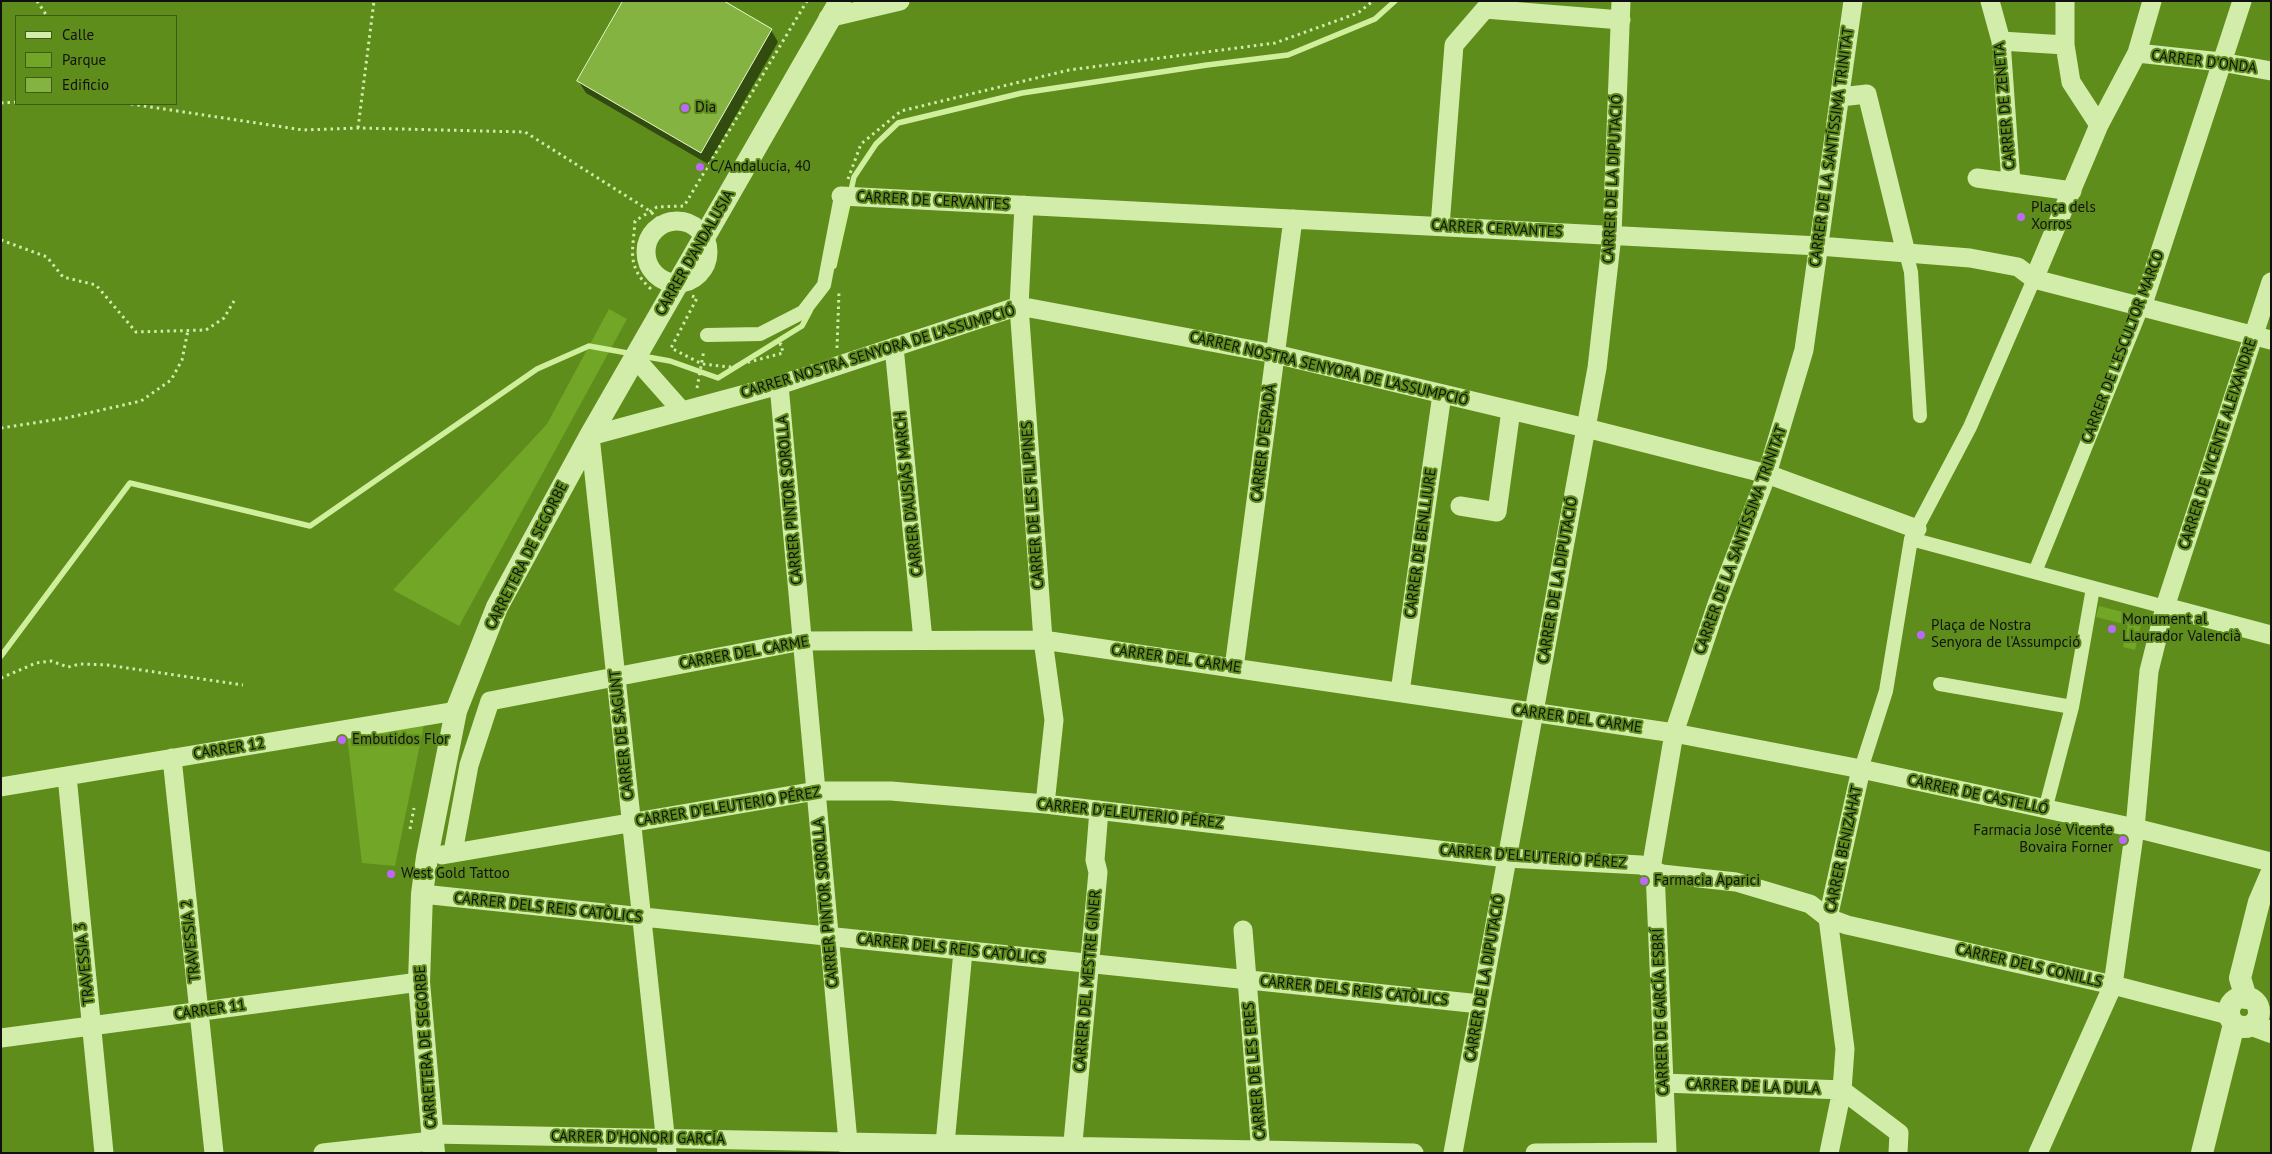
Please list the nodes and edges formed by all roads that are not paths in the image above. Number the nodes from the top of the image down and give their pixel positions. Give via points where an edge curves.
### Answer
1 (900, 1) edge
2 (1853, 1) edge
3 (1990, 1) edge
4 (2065, 1) edge
5 (2152, 1) edge
6 (2242, 1) edge
7 (847, 8) edge
8 (1621, 10) edge
9 (2001, 41) junction
10 (2065, 45) junction
11 (2137, 54) junction
12 (2221, 62) junction
13 (2271, 71) edge
14 (1840, 97) junction
15 (2099, 125) junction
16 (1977, 178) dead end
17 (2011, 183) junction
18 (2075, 183) junction
19 (841, 196) joint
20 (1024, 205) junction
21 (1293, 219) junction
22 (1440, 226) junction
23 (1612, 235) junction
24 (704, 236) junction
25 (1819, 246) junction
26 (1906, 253) junction
27 (2034, 279) junction
28 (2271, 282) edge
29 (676, 287) junction
30 (1019, 306) junction
31 (2142, 307) junction
32 (707, 334) road end
33 (2262, 338) edge
34 (894, 347) junction
35 (1275, 354) junction
36 (635, 358) junction
37 (779, 385) junction
38 (1442, 394) junction
39 (1511, 410) junction
40 (682, 411) junction
41 (1920, 416) dead end
42 (1586, 428) junction
43 (590, 436) junction
44 (1768, 474) junction
45 (1460, 506) dead end
46 (1914, 534) junction
47 (2035, 572) junction
48 (2093, 588) junction
49 (2165, 607) junction
50 (2271, 635) edge
51 (923, 640) junction
52 (1043, 640) junction
53 (802, 641) junction
54 (1234, 668) junction
55 (616, 677) junction
56 (1940, 684) dead end
57 (1400, 692) junction
58 (2072, 707) junction
59 (456, 711) junction
60 (1534, 712) junction
61 (1674, 733) junction
62 (172, 758) junction
63 (1861, 769) junction
64 (67, 776) junction
65 (1, 786) edge
66 (816, 791) junction
67 (1045, 804) junction
68 (1099, 810) junction
69 (2045, 810) junction
70 (631, 822) junction
71 (2135, 828) junction
72 (453, 852) junction
73 (427, 857) junction
74 (1507, 858) junction
75 (2271, 862) edge
76 (1653, 870) junction
77 (2271, 874) edge
78 (422, 894) junction
79 (642, 917) junction
80 (1828, 918) junction
81 (1243, 930) dead end
82 (829, 937) junction
83 (963, 951) junction
84 (1090, 964) junction
85 (1248, 980) junction
86 (419, 982) junction
87 (2113, 985) junction
88 (1480, 1004) junction
89 (199, 1012) junction
90 (2252, 1017) edge
91 (92, 1026) junction
92 (1, 1038) edge
93 (1664, 1083) junction
94 (1842, 1090) junction
95 (433, 1142) edge
96 (945, 1144) junction
97 (666, 1146) edge
98 (848, 1147) edge
99 (1072, 1149) edge
100 (1122, 1150) edge
101 (1261, 1151) edge
102 (1667, 1152) edge
103 (104, 1153) edge
104 (214, 1153) edge
105 (324, 1153) edge
106 (1414, 1153) edge
107 (1453, 1153) edge
108 (1535, 1153) edge
109 (1829, 1153) edge
110 (1898, 1153) edge
111 (2038, 1153) edge
112 (2202, 1153) edge

1 - 7 street
2 - 14 street, CARRER DE LA SANTÍSSIMA TRINITAT
3 - 9 street, CARRER DE ZENETA
4 - 10 street
5 - 11 street
6 - 12 street, CARRER DE L'ESCULTOR MARCO
7 - 24 street, CARRER D'ANDALUSIA
8 - 22 street via 1485,9 1454,44
8 - 23 street, CARRER DE LA DIPUTACIÓ
9 - 10 street
9 - 17 street, CARRER DE ZENETA
10 - 15 street via 2071,82
11 - 12 street, CARRER D'ONDA
11 - 15 street
12 - 13 street, CARRER D'ONDA
12 - 31 street, CARRER DE L'ESCULTOR MARCO
14 - 25 street, CARRER DE LA SANTÍSSIMA TRINITAT
14 - 26 street via 1867,94
15 - 18 street
16 - 17 street
17 - 18 street
18 - 27 street
19 - 20 street, CARRER DE CERVANTES
19 - 32 street via 824,285 803,312 760,334
20 - 21 street, CARRER CERVANTES
20 - 30 street, CARRER DE LES FILIPINES
21 - 22 street, CARRER CERVANTES
21 - 35 street, CARRER D'ESPADÀ
22 - 23 street, CARRER CERVANTES
23 - 25 street, CARRER CERVANTES
23 - 42 street, CARRER DE LA DIPUTACIÓ via 1597,368
24 - 29 street, CARRER D'ANDALUSIA
24 - 29 street via 691,223 680,220 664,224 648,240 647,259 656,275
25 - 26 street, CARRER CERVANTES
25 - 44 street, CARRER DE LA SANTÍSSIMA TRINITAT via 1804,350
26 - 27 street, CARRER CERVANTES via 1970,258 2018,267
26 - 41 street via 1911,272
27 - 31 street
27 - 46 street via 1970,427
28 - 33 street, CARRER DE VICENTE ALEIXANDRE
29 - 36 street, CARRER D'ANDALUSIA
30 - 34 street, CARRER NOSTRA SENYORA DE L'ASSUMPCIÓ
30 - 35 street, CARRER NOSTRA SENYORA DE L'ASSUMPCIÓ
30 - 52 street, CARRER DE LES FILIPINES
31 - 33 street
31 - 47 street, CARRER DE L'ESCULTOR MARCO
33 - 49 street, CARRER DE VICENTE ALEIXANDRE
34 - 37 street, CARRER NOSTRA SENYORA DE L'ASSUMPCIÓ
34 - 51 street, CARRER D'AUSIÀS MARCH
35 - 38 street, CARRER NOSTRA SENYORA DE L'ASSUMPCIÓ
35 - 54 street, CARRER D'ESPADÀ
36 - 40 street
36 - 43 street, CARRER D'ANDALUSIA
37 - 40 street, CARRER NOSTRA SENYORA DE L'ASSUMPCIÓ
37 - 53 street, CARRER PINTOR SOROLLA
38 - 39 street, CARRER NOSTRA SENYORA DE L'ASSUMPCIÓ
38 - 57 street, CARRER DE BENLLIURE
39 - 42 street, CARRER NOSTRA SENYORA DE L'ASSUMPCIÓ
39 - 45 street via 1498,512
40 - 43 street, CARRER NOSTRA SENYORA DE L'ASSUMPCIÓ
42 - 44 street, CARRER NOSTRA SENYORA DE L'ASSUMPCIÓ
42 - 60 street, CARRER DE LA DIPUTACIÓ
43 - 55 street, CARRER DE SAGUNT
43 - 59 street, CARRETERA DE SEGORBE via 497,607
44 - 46 street, CARRER NOSTRA SENYORA DE L'ASSUMPCIÓ
44 - 61 street, CARRER DE LA SANTÍSSIMA TRINITAT via 1717,604
46 - 47 street via 1944,554
46 - 63 street via 1886,691
47 - 48 street
48 - 49 street
48 - 58 street
49 - 50 street
49 - 71 street, CARRER DE VICENTE ALEIXANDRE via 2148,671
51 - 52 street, CARRER DEL CARME
51 - 53 street, CARRER DEL CARME
52 - 54 street, CARRER DEL CARME
52 - 67 street, CARRER DE LES FILIPINES via 1054,720
53 - 55 street, CARRER DEL CARME
53 - 66 street, CARRER PINTOR SOROLLA
54 - 57 street, CARRER DEL CARME
55 - 70 street, CARRER DE SAGUNT
55 - 72 street, CARRER DEL CARME via 490,700 469,765
56 - 58 street
57 - 60 street, CARRER DEL CARME
58 - 69 street
59 - 62 street, CARRER 12
59 - 73 street, CARRETERA DE SEGORBE
60 - 61 street, CARRER DEL CARME
60 - 74 street, CARRER DE LA DIPUTACIÓ
61 - 63 street, CARRER DEL CARME
61 - 76 street, CARRER DE LA SANTÍSSIMA TRINITAT
62 - 64 street, CARRER 12
62 - 89 street, TRAVESSIA 2
63 - 69 street, CARRER DE CASTELLÓ
63 - 80 street, CARRER BENIZAHAT
64 - 65 street, CARRER 12
64 - 91 street, TRAVESSIA 3
66 - 67 street, CARRER D'ELEUTERIO PÉREZ via 891,791
66 - 70 street, CARRER D'ELEUTERIO PÉREZ
66 - 82 street, CARRER PINTOR SOROLLA
67 - 68 street, CARRER D'ELEUTERIO PÉREZ
68 - 74 street, CARRER D'ELEUTERIO PÉREZ
68 - 84 street, CARRER DEL MESTRE GINER via 1095,860 1098,872
69 - 71 street, CARRER DE CASTELLÓ
70 - 72 street, CARRER D'ELEUTERIO PÉREZ
70 - 79 street, CARRER DE SAGUNT
71 - 75 street, CARRER DE CASTELLÓ
71 - 87 street, CARRER DE VICENTE ALEIXANDRE
72 - 73 street, CARRER D'ELEUTERIO PÉREZ
73 - 78 street, CARRETERA DE SEGORBE
74 - 76 street, CARRER D'ELEUTERIO PÉREZ via 1641,865
74 - 88 street, CARRER DE LA DIPUTACIÓ
76 - 80 street, CARRER D'ELEUTERIO PÉREZ via 1662,874 1736,882 1810,904
76 - 93 street, CARRER DE GARCÍA ESBRÍ
77 - 90 street via 2259,902 2240,978
78 - 79 street, CARRER DELS REIS CATÒLICS
78 - 86 street, CARRETERA DE SEGORBE
79 - 82 street, CARRER DELS REIS CATÒLICS
79 - 97 street, CARRER DE SAGUNT
80 - 87 street, CARRER DELS CONILLS
80 - 94 street, CARRER BENIZAHAT via 1844,1049
81 - 85 street, CARRER DE LES ERES
82 - 83 street, CARRER DELS REIS CATÒLICS
82 - 98 street, CARRER PINTOR SOROLLA
83 - 84 street, CARRER DELS REIS CATÒLICS
83 - 96 street
84 - 85 street, CARRER DELS REIS CATÒLICS
84 - 99 street, CARRER DEL MESTRE GINER
85 - 88 street, CARRER DELS REIS CATÒLICS
85 - 101 street, CARRER DE LES ERES
86 - 89 street, CARRER 11
86 - 95 street, CARRETERA DE SEGORBE
87 - 90 street, CARRER DELS CONILLS
87 - 111 street, CARRER DE VICENTE ALEIXANDRE
88 - 107 street, CARRER DE LA DIPUTACIÓ
89 - 91 street, CARRER 11
89 - 104 street, TRAVESSIA 2
90 - 112 street
91 - 92 street, CARRER 11
91 - 103 street, TRAVESSIA 3
93 - 94 street, CARRER DE LA DULA
93 - 102 street, CARRER DE GARCÍA ESBRÍ
94 - 109 street, CARRER BENIZAHAT
94 - 110 street via 1898,1133
95 - 97 street, CARRER D'HONORI GARCÍA
95 - 105 street, CARRER D'HONORI GARCÍA
96 - 98 street, CARRER D'HONORI GARCÍA
96 - 99 street, CARRER D'HONORI GARCÍA
97 - 98 street, CARRER D'HONORI GARCÍA
99 - 100 street, CARRER D'HONORI GARCÍA
100 - 101 street, CARRER D'HONORI GARCÍA
101 - 106 street, CARRER D'HONORI GARCÍA
102 - 108 street

